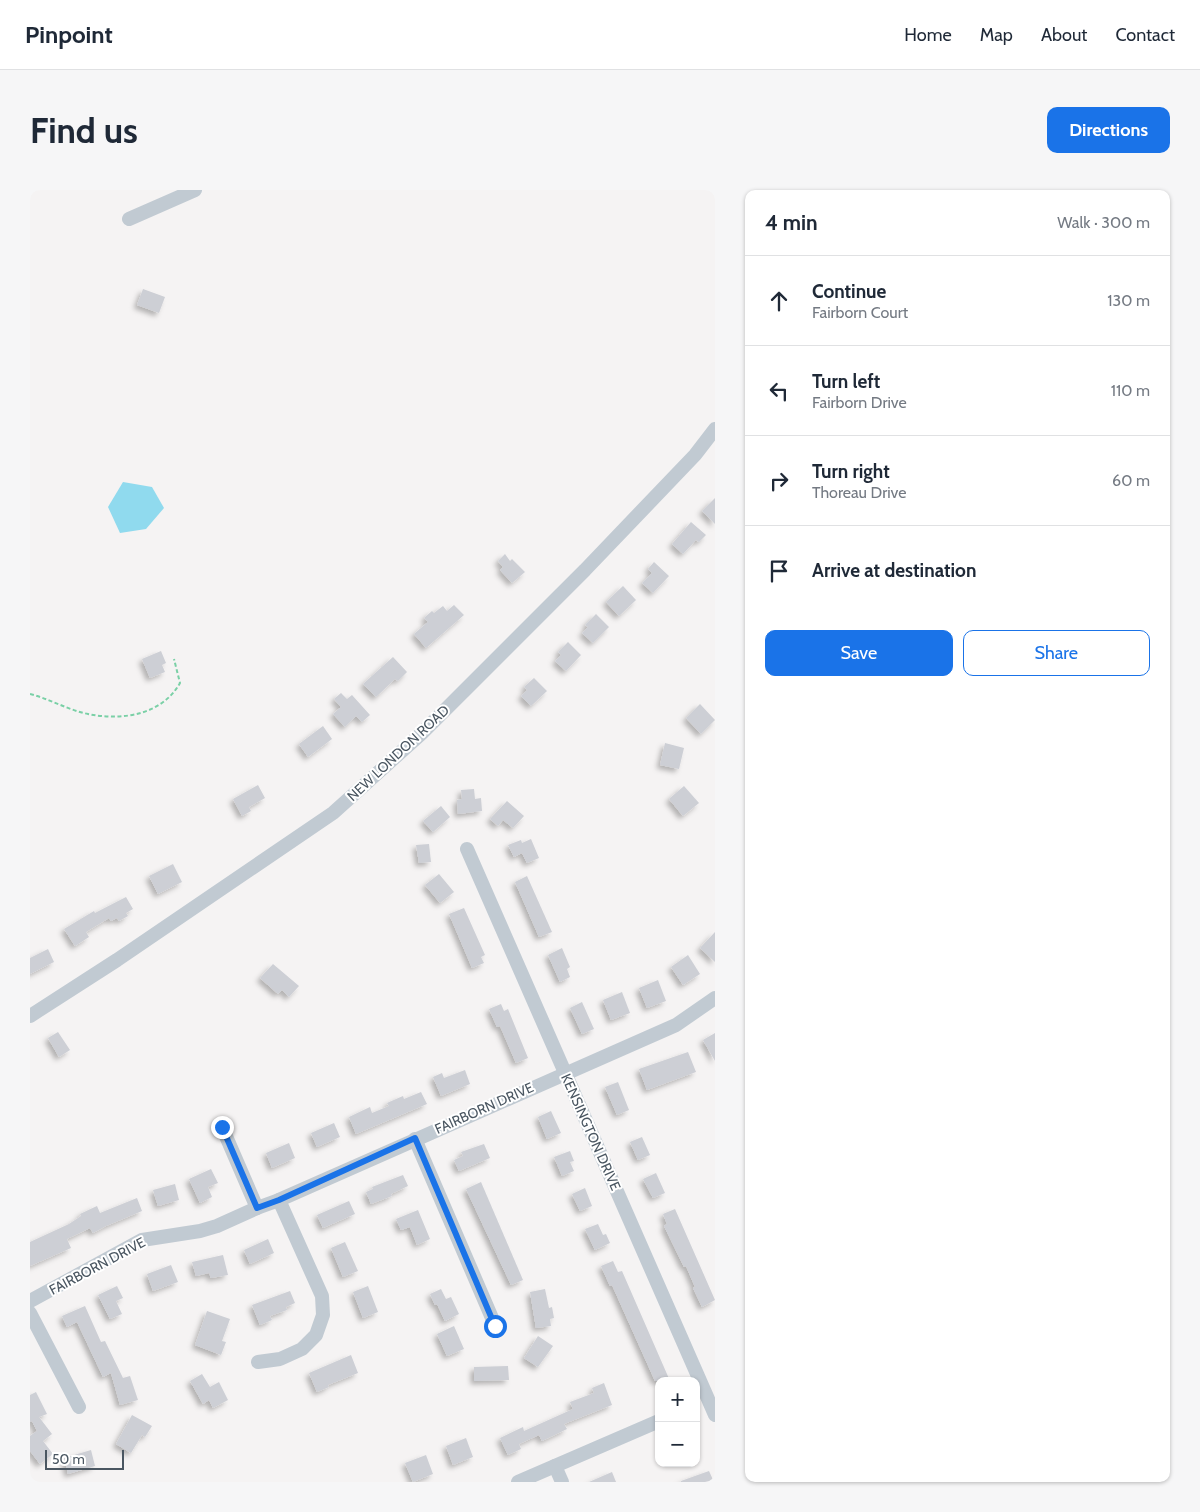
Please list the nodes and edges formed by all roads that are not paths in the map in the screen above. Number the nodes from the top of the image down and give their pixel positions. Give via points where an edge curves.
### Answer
1 (195, 190) edge
2 (129, 219) dead end
3 (715, 429) edge
4 (467, 849) dead end
5 (715, 998) edge
6 (30, 1016) edge
7 (566, 1072) junction
8 (222, 1127) dead end
9 (415, 1138) junction
10 (279, 1200) junction
11 (257, 1208) junction
12 (30, 1302) edge
13 (30, 1313) edge
14 (495, 1326) dead end
15 (258, 1362) dead end
16 (706, 1400) edge
17 (79, 1408) dead end
18 (715, 1415) edge
19 (657, 1422) edge
20 (554, 1466) junction
21 (518, 1482) edge
22 (562, 1482) edge

1 - 2 street
3 - 6 street, NEW LONDON ROAD via 695,455 585,570 422,733 333,813
4 - 7 street, KENSINGTON DRIVE
5 - 7 street, FAIRBORN DRIVE via 676,1025
7 - 9 street, FAIRBORN DRIVE
7 - 16 street, KENSINGTON DRIVE
8 - 11 street
9 - 10 street, FAIRBORN DRIVE
9 - 14 street
10 - 11 street, FAIRBORN DRIVE
10 - 15 street via 322,1296 323,1315 316,1335 302,1349 280,1359
11 - 12 street, FAIRBORN DRIVE via 200,1231 142,1240
13 - 17 street
16 - 18 street, KENSINGTON DRIVE
19 - 20 street
20 - 21 street
20 - 22 street

